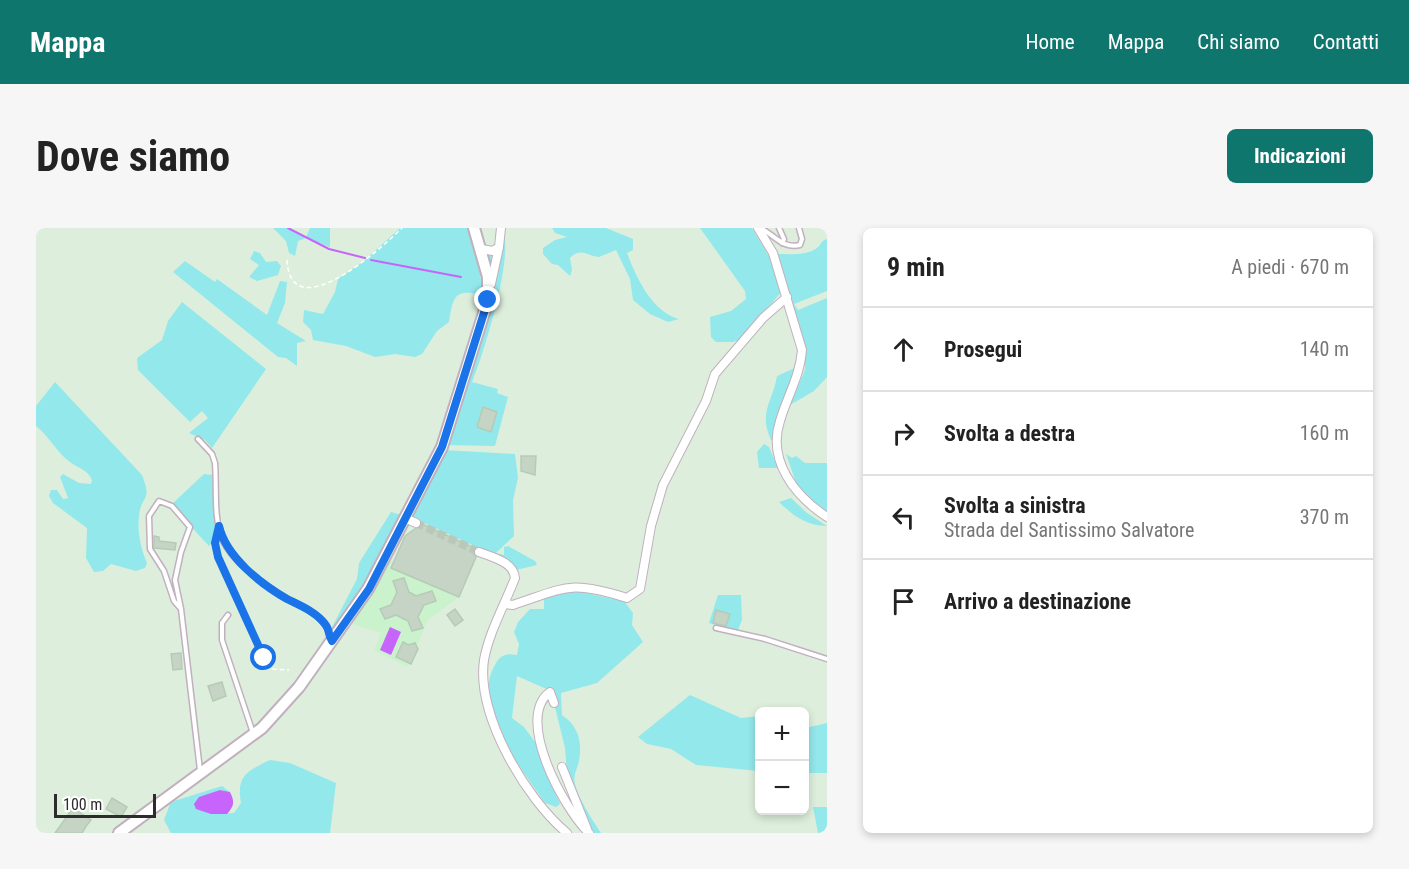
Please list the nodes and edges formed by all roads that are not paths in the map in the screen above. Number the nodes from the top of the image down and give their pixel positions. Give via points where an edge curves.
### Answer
1 (474, 228) edge
2 (501, 228) edge
3 (759, 228) edge
4 (779, 228) edge
5 (799, 228) edge
6 (782, 243) junction
7 (499, 247) junction
8 (481, 249) junction
9 (489, 291) junction
10 (787, 297) junction
11 (198, 439) dead end
12 (827, 517) edge
13 (405, 518) junction
14 (416, 523) tunnel mouth
15 (479, 552) tunnel mouth
16 (505, 604) junction
17 (181, 609) junction
18 (228, 615) dead end
19 (716, 628) dead end
20 (332, 641) junction
21 (827, 659) edge
22 (554, 703) dead end
23 (253, 734) junction
24 (562, 767) dead end
25 (200, 774) junction
26 (119, 833) edge
27 (567, 833) edge
28 (589, 833) edge

1 - 8 street
2 - 7 street
3 - 6 lane
3 - 10 street via 773,253
4 - 6 lane
5 - 6 lane via 800,245
7 - 8 street via 493,251
7 - 9 street
8 - 9 street
9 - 13 street via 442,447
10 - 12 street via 802,350 801,367 780,420 777,448 794,489 808,505
10 - 16 street via 763,318 715,374 706,401 663,485 640,589 627,598 594,588 563,587 513,605
11 - 20 lane via 215,463 223,541 276,592 317,616 329,630
13 - 14 street
13 - 20 street via 369,589
15 - 16 street via 510,566 514,572
16 - 27 street via 484,659 483,676 493,723 533,794
17 - 17 lane via 150,549 149,516 159,501 172,506 190,527 175,580
17 - 25 lane
18 - 23 lane via 222,622 222,640
19 - 21 lane
20 - 23 street via 299,687
22 - 28 street via 550,692 541,698 537,733 557,786 578,823
23 - 25 street
24 - 28 street
25 - 26 street

